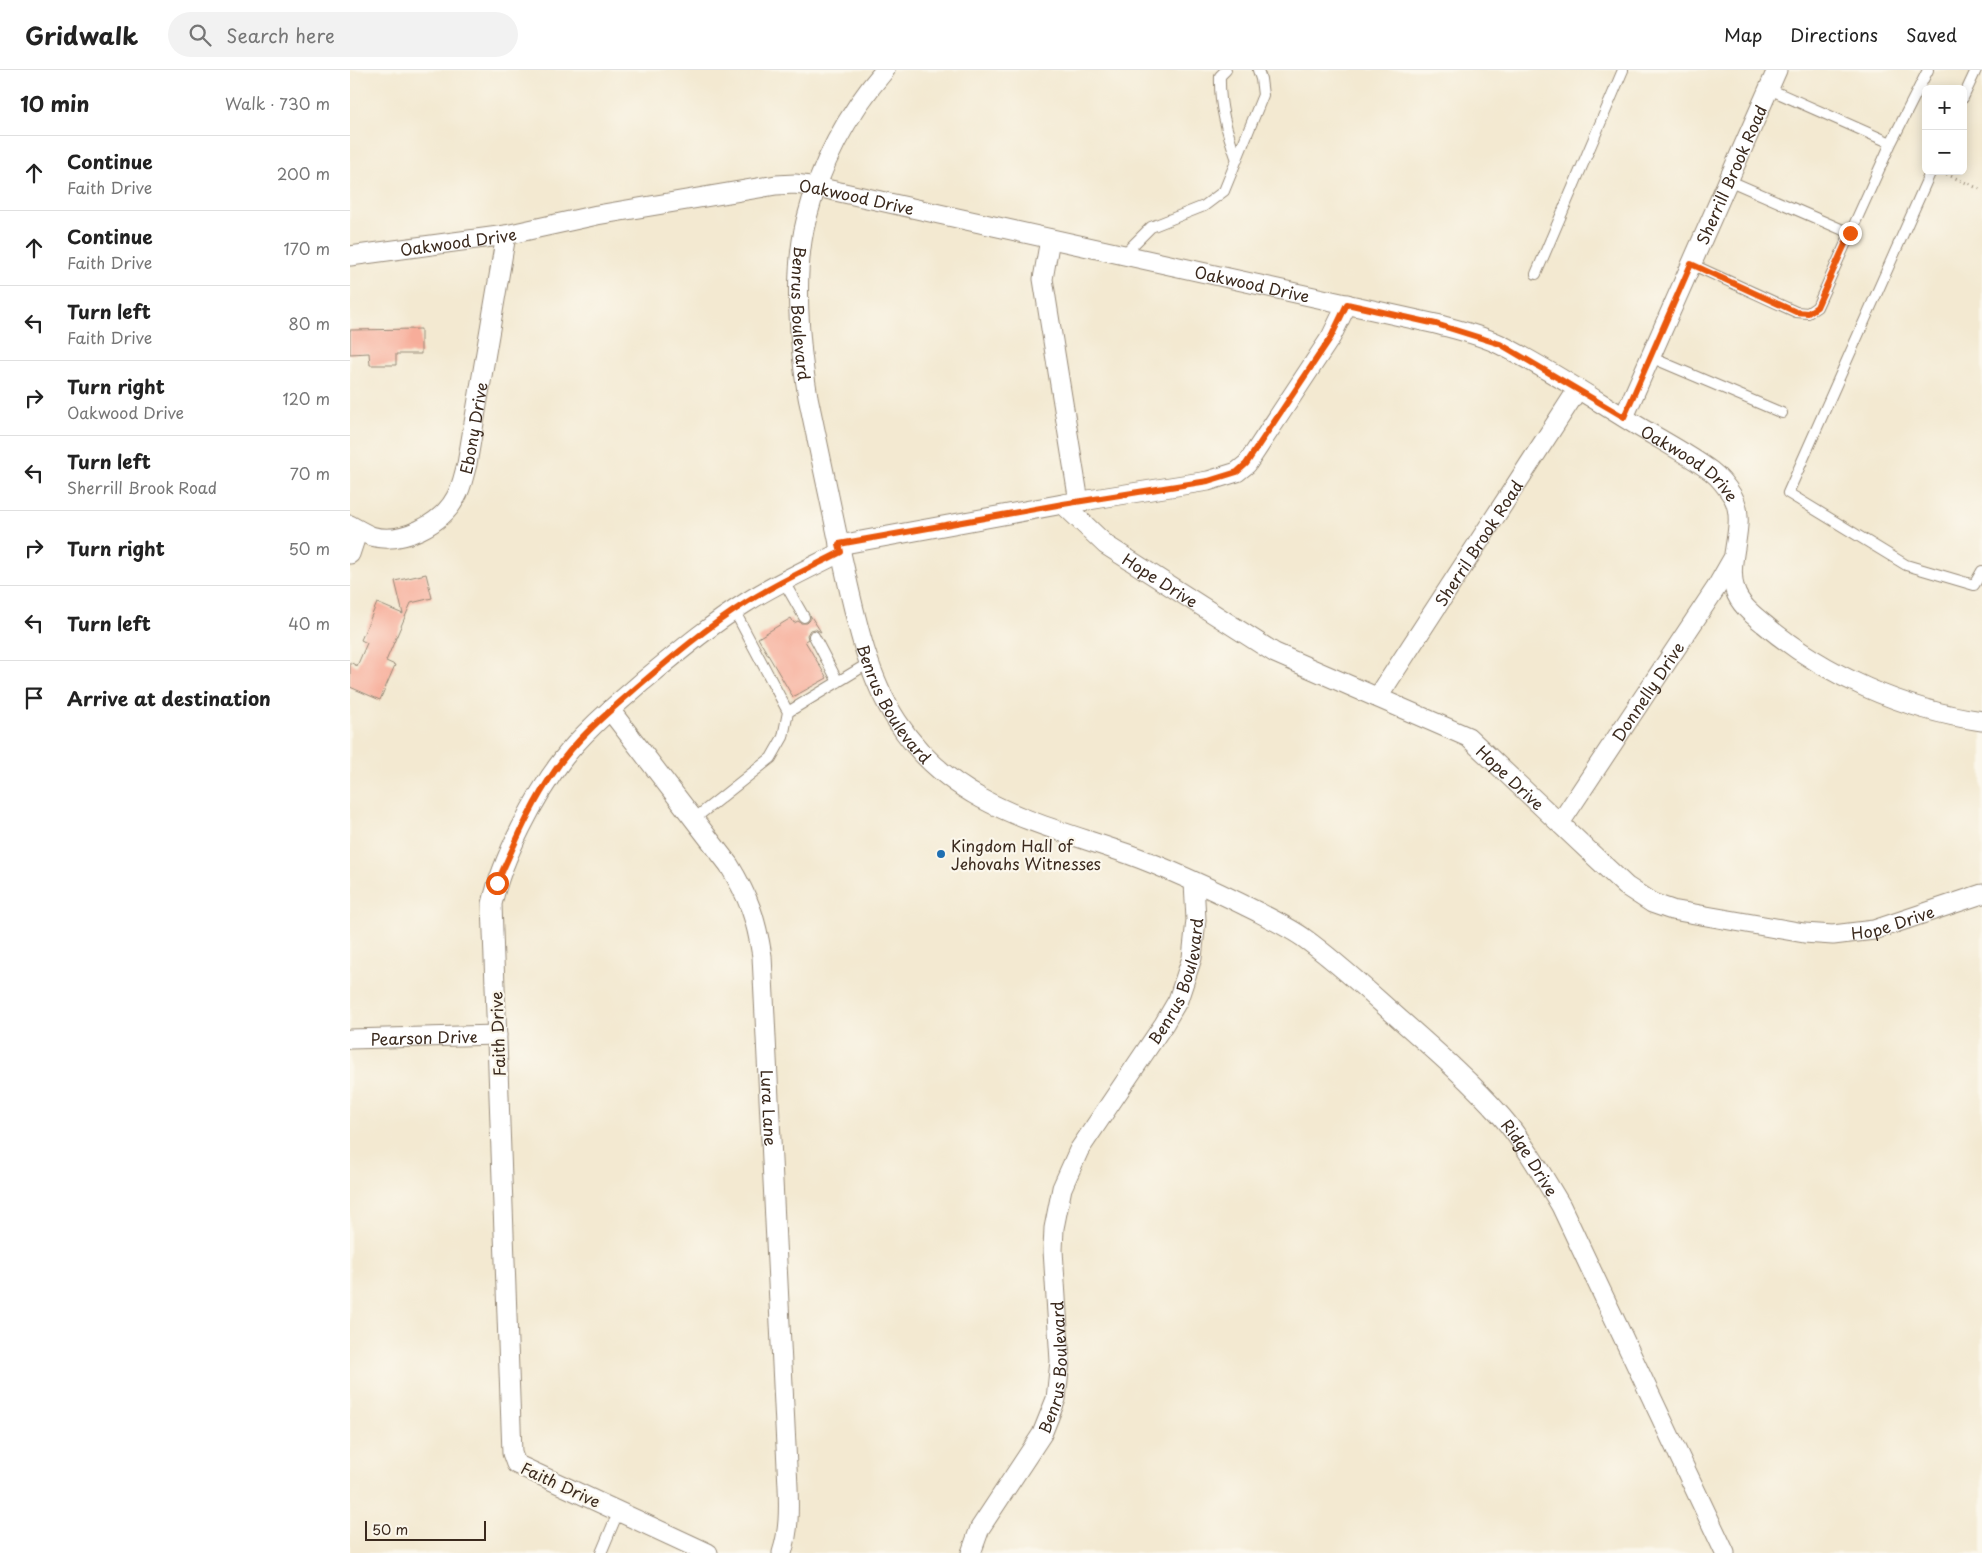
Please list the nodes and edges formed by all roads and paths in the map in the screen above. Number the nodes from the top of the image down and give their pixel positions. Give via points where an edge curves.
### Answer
1 (884, 70) edge
2 (1226, 70) edge
3 (1258, 70) edge
4 (1624, 70) edge
5 (1777, 70) edge
6 (1928, 70) edge
7 (1976, 70) edge
8 (1769, 89) junction
9 (1967, 89) edge
10 (1890, 143) junction
11 (1237, 160) junction
12 (1929, 175) edge
13 (1950, 175) edge
14 (1728, 180) junction
15 (817, 186) junction
16 (1982, 190) edge
17 (1850, 233) junction
18 (506, 235) junction
19 (1050, 239) junction
20 (350, 256) edge
21 (1122, 256) junction
22 (1691, 264) junction
23 (1536, 274) dead end
24 (1347, 304) junction
25 (1650, 357) junction
26 (1578, 389) junction
27 (1782, 413) dead end
28 (1624, 417) junction
29 (1071, 503) junction
30 (354, 528) edge
31 (840, 548) junction
32 (350, 554) edge
33 (1732, 560) junction
34 (1982, 571) edge
35 (784, 582) junction
36 (734, 610) junction
37 (804, 617) dead end
38 (814, 636) dead end
39 (870, 663) junction
40 (838, 682) junction
41 (1378, 697) junction
42 (610, 710) junction
43 (788, 712) junction
44 (1982, 721) edge
45 (694, 819) junction
46 (1560, 823) junction
47 (1194, 882) junction
48 (1982, 894) edge
49 (497, 1035) junction
50 (350, 1038) edge
51 (620, 1512) junction
52 (601, 1553) edge
53 (708, 1553) edge
54 (782, 1553) edge
55 (971, 1553) edge
56 (1725, 1553) edge

1 - 15 street, Benrus Boulevard via 846,122
2 - 11 lane via 1220,76 1222,116
3 - 11 lane via 1263,95
4 - 23 lane
5 - 8 street, Sherrill Brook Road
6 - 10 lane
7 - 9 lane
8 - 10 lane
8 - 14 street, Sherrill Brook Road
10 - 17 lane
11 - 21 lane via 1224,191 1204,206 1151,227
12 - 34 lane via 1788,493 1906,565 1974,585
13 - 16 path
14 - 17 lane
14 - 22 street, Sherrill Brook Road
15 - 18 street, Oakwood Drive via 776,185 597,215
15 - 19 street, Oakwood Drive
15 - 31 street, Benrus Boulevard via 806,223 800,269 799,321 808,397
17 - 22 lane via 1817,307 1808,313 1796,312
18 - 20 street, Oakwood Drive
18 - 30 street, Ebony Drive via 467,464 457,497 434,522 399,537 372,536
19 - 21 street, Oakwood Drive
19 - 29 street via 1043,279
21 - 24 street, Oakwood Drive
22 - 25 street, Sherrill Brook Road
24 - 26 street, Oakwood Drive via 1479,336 1500,344
24 - 29 street, Faith Drive via 1331,337 1246,464 1237,472 1208,481
25 - 27 lane
25 - 28 street, Sherrill Brook Road
26 - 28 street, Oakwood Drive
26 - 41 street, Sherril Brook Road
28 - 33 street, Oakwood Drive via 1713,472 1734,498 1738,526
29 - 31 street, Faith Drive
29 - 41 street, Hope Drive via 1106,545 1276,653
30 - 32 street
31 - 35 street, Faith Drive
31 - 39 street, Benrus Boulevard
33 - 44 street, Oakwood Drive via 1735,592 1748,610 1780,638 1828,668 1871,689 1920,708
33 - 46 street, Donnelly Drive
35 - 36 street, Faith Drive
35 - 37 lane
36 - 42 street, Faith Drive via 684,647
36 - 43 lane
38 - 40 lane
39 - 40 lane
39 - 47 street, Benrus Boulevard via 885,700 910,740 932,764 962,788 1032,823 1130,855
40 - 43 lane
41 - 46 street, Hope Drive via 1468,737
42 - 45 street, Lura Lane
42 - 49 street, Faith Drive via 553,772 497,883 492,925
43 - 45 lane via 783,737 771,758
45 - 54 street, Lura Lane via 745,891 757,925 762,956 788,1487 789,1517
46 - 48 street, Hope Drive via 1626,886 1652,903 1672,910 1804,933 1874,930
47 - 55 street, Benrus Boulevard via 1195,937 1186,983 1164,1024 1079,1150 1062,1188 1053,1250 1060,1361 1056,1399 1042,1434 980,1528
47 - 56 street, Ridge Drive via 1302,936 1337,963 1462,1075 1504,1119 1560,1206
49 - 50 street, Pearson Drive
49 - 51 street, Faith Drive via 512,1453 516,1464
51 - 52 lane
51 - 53 street, Faith Drive

